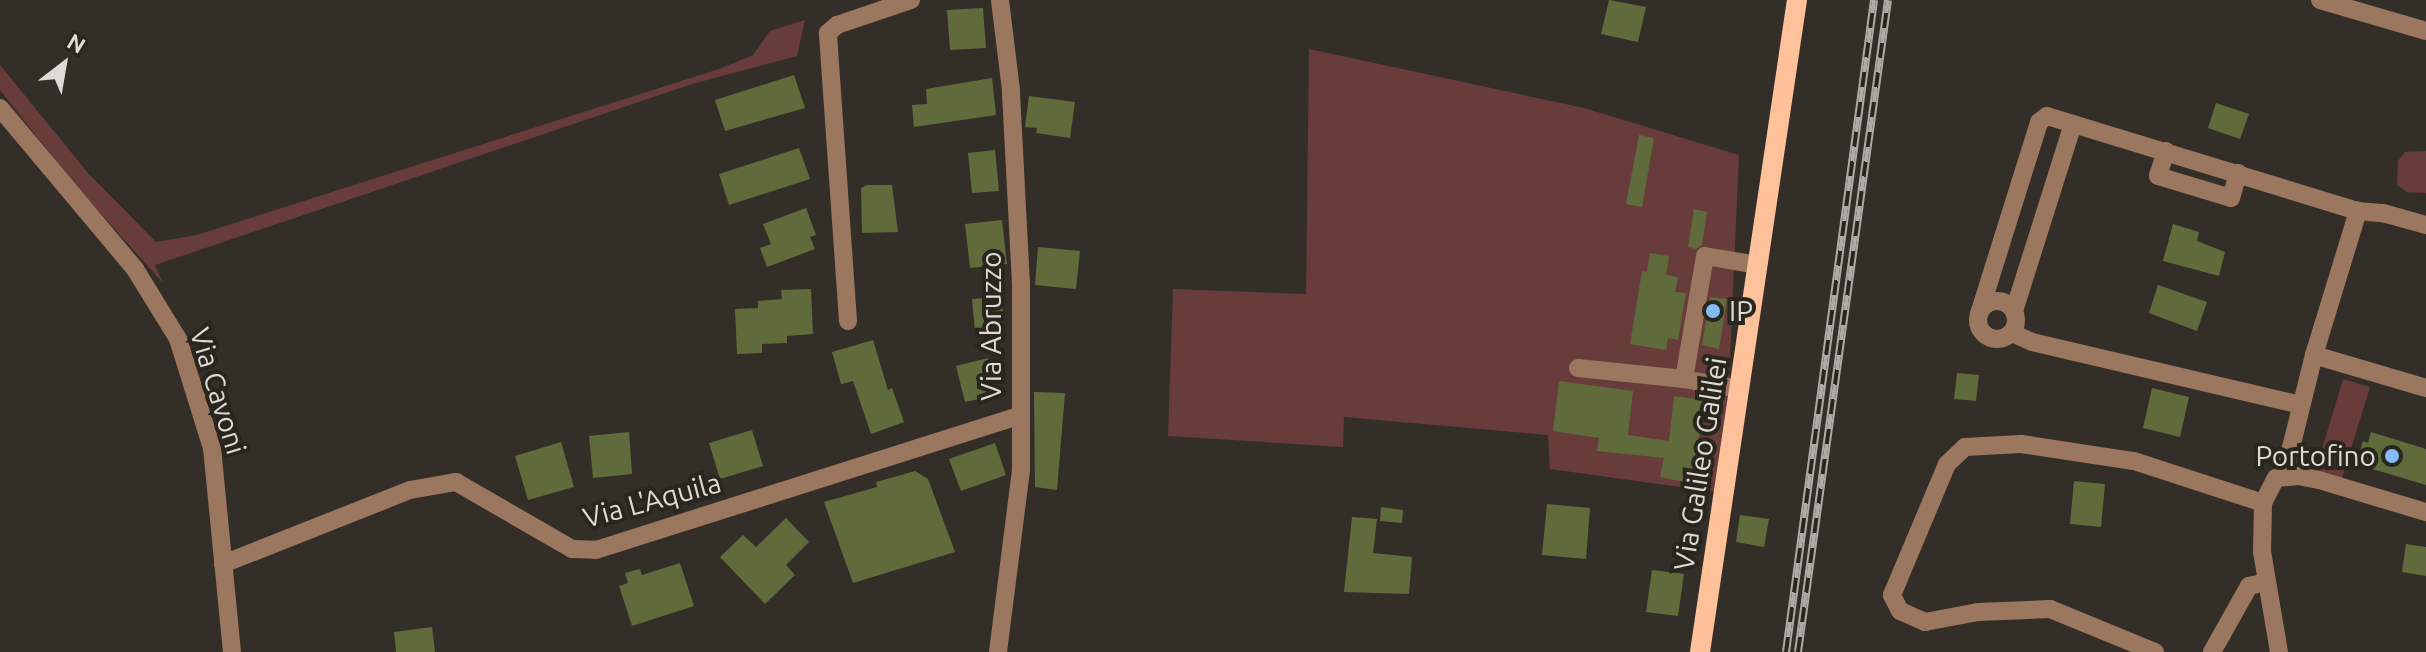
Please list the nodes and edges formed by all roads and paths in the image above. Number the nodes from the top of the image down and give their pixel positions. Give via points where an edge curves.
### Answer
1 (911, 0) edge
2 (1000, 0) edge
3 (1797, 0) edge
4 (2320, 0) edge
5 (2426, 31) edge
6 (0, 108) edge
7 (2073, 124) junction
8 (2166, 151) junction
9 (2238, 173) junction
10 (2358, 211) junction
11 (2426, 225) edge
12 (1758, 265) junction
13 (2014, 311) junction
14 (1979, 314) junction
15 (848, 321) dead end
16 (2012, 333) junction
17 (2314, 355) junction
18 (1578, 368) dead end
19 (1684, 379) junction
20 (2426, 388) edge
21 (1739, 389) junction
22 (2300, 405) junction
23 (1019, 416) junction
24 (2284, 476) junction
25 (2263, 503) junction
26 (2426, 512) edge
27 (223, 564) junction
28 (2266, 582) junction
29 (232, 652) edge
30 (998, 652) edge
31 (1700, 652) edge
32 (2155, 652) edge
33 (2212, 652) edge
34 (2279, 652) edge

1 - 15 street via 837,25 828,33
2 - 23 street, Via Abruzzo via 1011,90 1021,284
3 - 12 main road, Via Galileo Galilei
4 - 5 street
6 - 27 street, Via Cavoni via 135,269 178,339 212,448
7 - 8 street
7 - 13 street
7 - 14 street via 2047,116 2039,122
8 - 9 street
8 - 9 street via 2158,176 2231,198
9 - 10 street
10 - 11 street
10 - 17 street
12 - 19 street via 1705,256
12 - 21 main road, Via Galileo Galilei
13 - 14 street via 1995,301
13 - 16 street
14 - 16 street via 1980,328 1989,337 2001,339
16 - 22 street
17 - 20 street
17 - 22 street
18 - 19 street
19 - 21 street
21 - 31 main road, Via Galileo Galilei
22 - 24 street
23 - 27 street, Via L'Aquila via 596,550 572,549 456,482 410,490
23 - 30 street, Via Abruzzo via 1021,470
24 - 25 street via 2276,478
24 - 26 street via 2319,480
25 - 28 street
25 - 32 street via 2134,461 2021,444 1965,447 1947,464 1892,595 1900,611 1925,622 1978,612 2050,609
27 - 29 street, Via Cavoni
28 - 33 street via 2249,586
28 - 34 street

